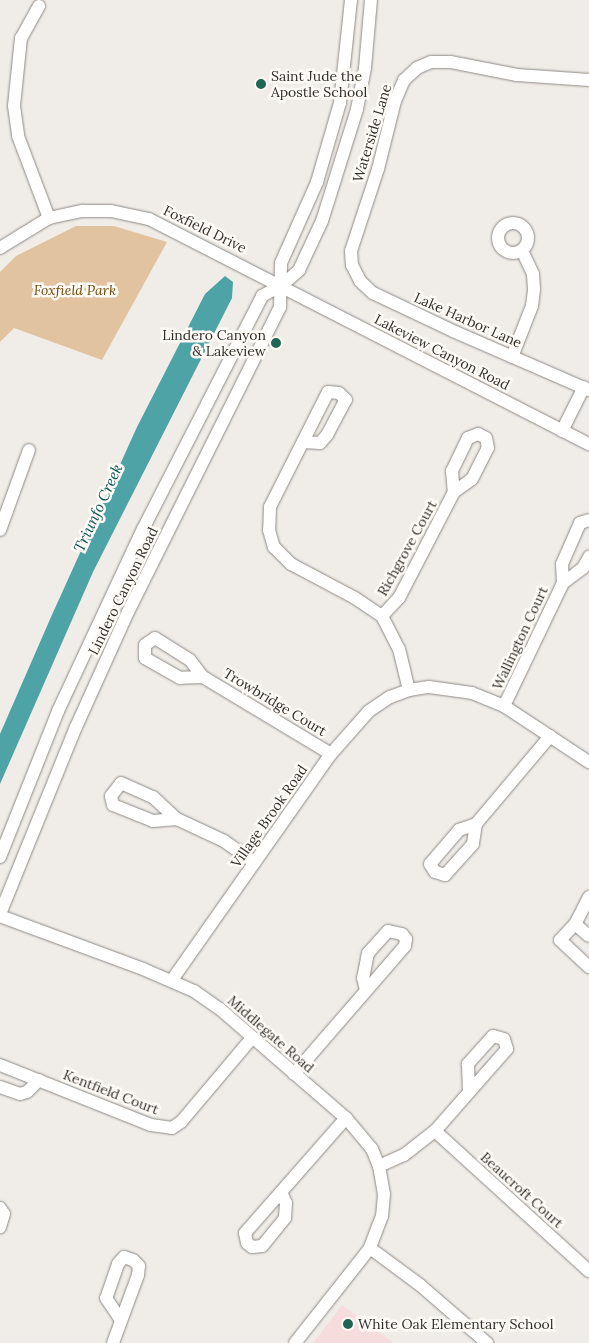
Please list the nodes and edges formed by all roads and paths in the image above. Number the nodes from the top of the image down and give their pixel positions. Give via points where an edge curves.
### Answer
1 (351, 0) edge
2 (371, 0) edge
3 (39, 6) dead end
4 (589, 80) edge
5 (49, 218) junction
6 (0, 248) edge
7 (522, 250) dead end
8 (352, 264) joint
9 (282, 285) junction
10 (512, 357) junction
11 (586, 389) edge
12 (562, 431) junction
13 (303, 442) dead end
14 (589, 444) edge
15 (30, 450) dead end
16 (454, 492) dead end
17 (589, 520) edge
18 (0, 530) edge
19 (589, 557) edge
20 (563, 582) junction
21 (382, 616) junction
22 (203, 677) dead end
23 (409, 690) junction
24 (504, 706) junction
25 (550, 736) junction
26 (331, 754) junction
27 (589, 762) edge
28 (177, 819) junction
29 (476, 824) dead end
30 (0, 857) edge
31 (254, 862) junction
32 (589, 897) edge
33 (0, 915) edge
34 (575, 924) junction
35 (589, 936) edge
36 (589, 967) edge
37 (172, 980) junction
38 (366, 990) dead end
39 (252, 1038) junction
40 (0, 1065) edge
41 (294, 1074) junction
42 (38, 1080) junction
43 (0, 1087) edge
44 (469, 1092) dead end
45 (346, 1118) junction
46 (435, 1131) junction
47 (379, 1166) junction
48 (281, 1192) dead end
49 (0, 1208) edge
50 (0, 1227) edge
51 (370, 1248) junction
52 (589, 1272) edge
53 (121, 1320) dead end
54 (113, 1343) edge
55 (295, 1343) edge
56 (487, 1343) edge

1 - 9 street, Lindero Canyon Road via 340,103 317,182 281,263
2 - 9 street, Lindero Canyon Road via 365,68 345,154 318,230 299,270
3 - 5 street via 21,38 14,106 18,136
4 - 8 street, Waterside Lane via 517,75 451,62 430,62 417,68 404,80 395,102 378,169 353,236
5 - 6 street, Foxfield Drive
5 - 9 street, Foxfield Drive via 83,211 149,219
7 - 10 street via 533,274 534,289 532,306
8 - 10 street, Lake Harbor Lane via 360,281 372,292
9 - 12 street, Lakeview Canyon Road
9 - 30 street, Lindero Canyon Road via 262,296 143,529 58,711
9 - 33 street, Lindero Canyon Road via 280,307 128,612 76,728
10 - 11 street, Lake Harbor Lane
11 - 12 street, Lake Harbor Lane
12 - 14 street, Lakeview Canyon Road
13 - 21 street via 270,507 269,530 274,547 291,564
15 - 18 street
16 - 21 street, Richgrove Court via 399,598
17 - 20 street, Wallington Court via 580,524 562,564
19 - 20 street, Wallington Court via 583,568
20 - 24 street, Wallington Court
21 - 23 street via 399,649
22 - 26 street, Trowbridge Court
23 - 24 street via 454,688
23 - 26 street, Village Brook Road via 369,711
24 - 25 street
25 - 27 street
25 - 29 street
26 - 31 street, Village Brook Road
28 - 28 street via 153,797 121,783 111,796 113,805 154,821
28 - 31 street via 205,830
31 - 37 street, Village Brook Road
32 - 34 street
33 - 37 street, Middlegate Road
34 - 35 street
34 - 36 street via 560,940
37 - 39 street, Middlegate Road via 220,1009
38 - 41 street
39 - 41 street, Middlegate Road
39 - 42 street, Kentfield Court via 181,1122 172,1128 151,1125
40 - 42 street, Kentfield Court
41 - 45 street, Middlegate Road
42 - 43 street via 27,1092 20,1094
44 - 46 street
45 - 47 street, Middlegate Road via 372,1149
45 - 48 street
46 - 47 street via 404,1155
46 - 52 street, Beaucroft Court
47 - 51 street, Middlegate Road via 384,1194 382,1216
49 - 50 street via 4,1214
51 - 55 street, Middlegate Road
51 - 56 street via 420,1285
53 - 54 street

